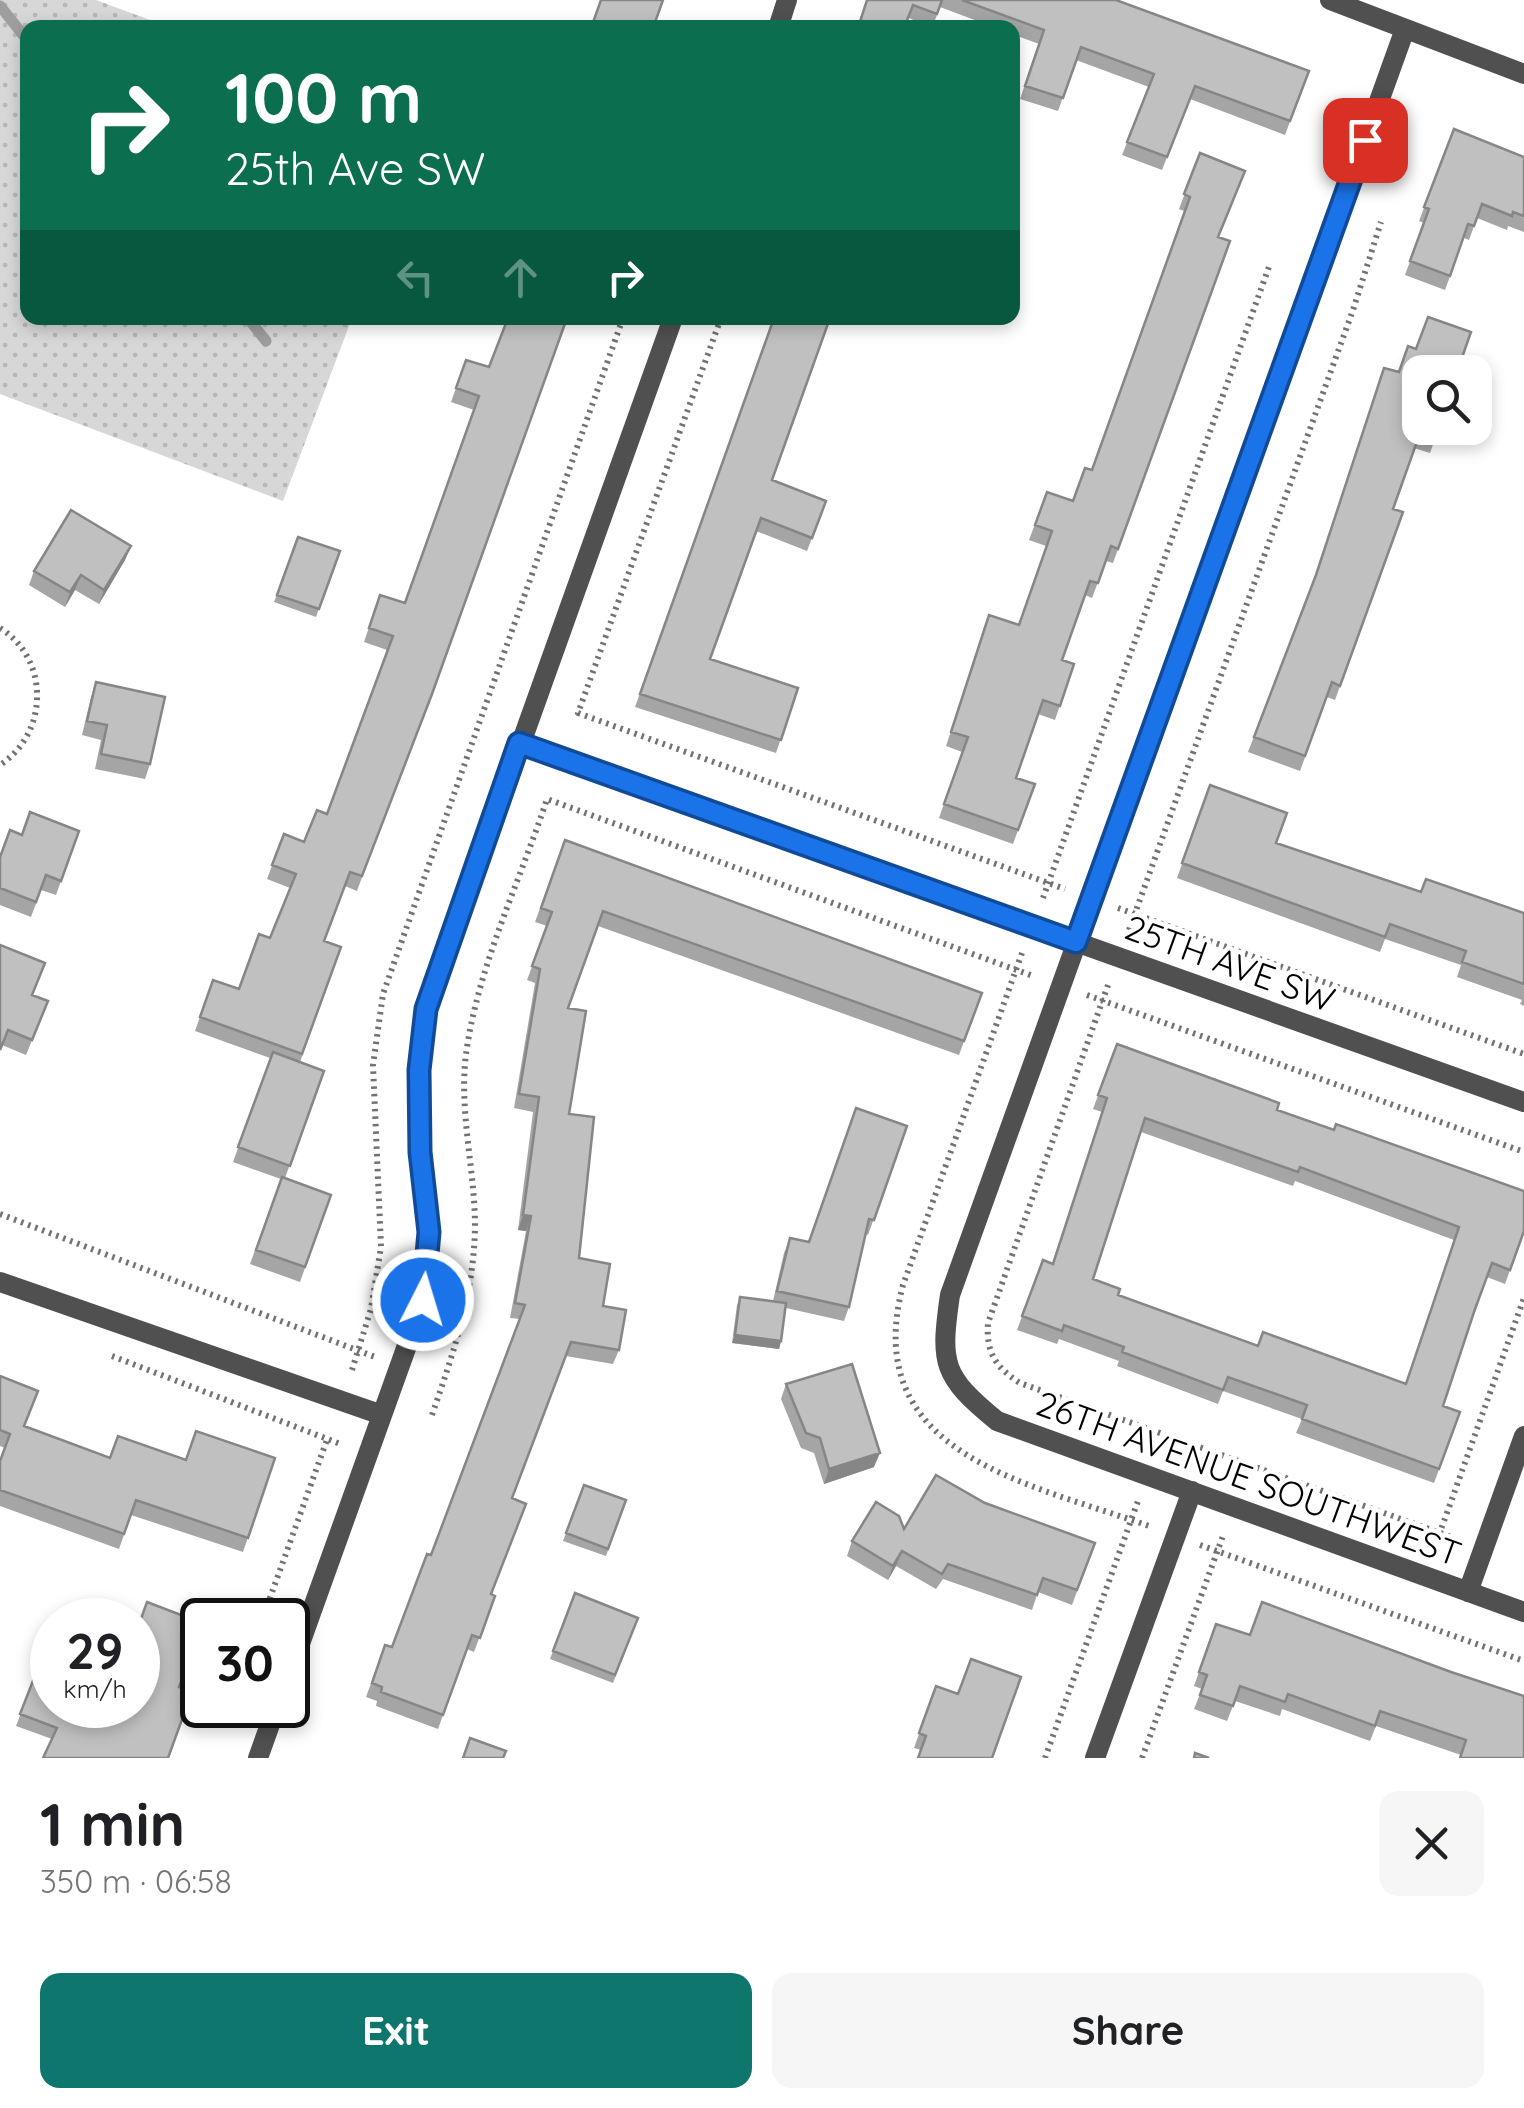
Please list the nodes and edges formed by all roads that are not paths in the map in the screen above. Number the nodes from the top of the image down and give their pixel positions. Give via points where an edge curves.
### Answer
1 (1330, 0) edge
2 (1405, 29) junction
3 (1524, 74) edge
4 (670, 325) edge
5 (519, 743) junction
6 (1076, 942) junction
7 (1524, 1102) edge
8 (0, 1282) edge
9 (382, 1415) junction
10 (1524, 1436) edge
11 (1192, 1491) junction
12 (1468, 1592) junction
13 (1524, 1612) edge
14 (310, 1615) edge
15 (269, 1728) edge
16 (258, 1758) edge
17 (1095, 1758) edge

1 - 2 street
2 - 3 street
2 - 6 street
4 - 5 street
5 - 6 street, 25TH AVE SW
5 - 9 street via 426,1009 419,1070 429,1232 423,1300
6 - 7 street, 25TH AVE SW
6 - 11 street, 26TH AVENUE SOUTHWEST via 950,1295 942,1349 959,1390 997,1421
8 - 9 street
9 - 14 street
10 - 12 street
11 - 12 street, 26TH AVENUE SOUTHWEST
11 - 17 street
12 - 13 street, 26TH AVENUE SOUTHWEST
15 - 16 street

